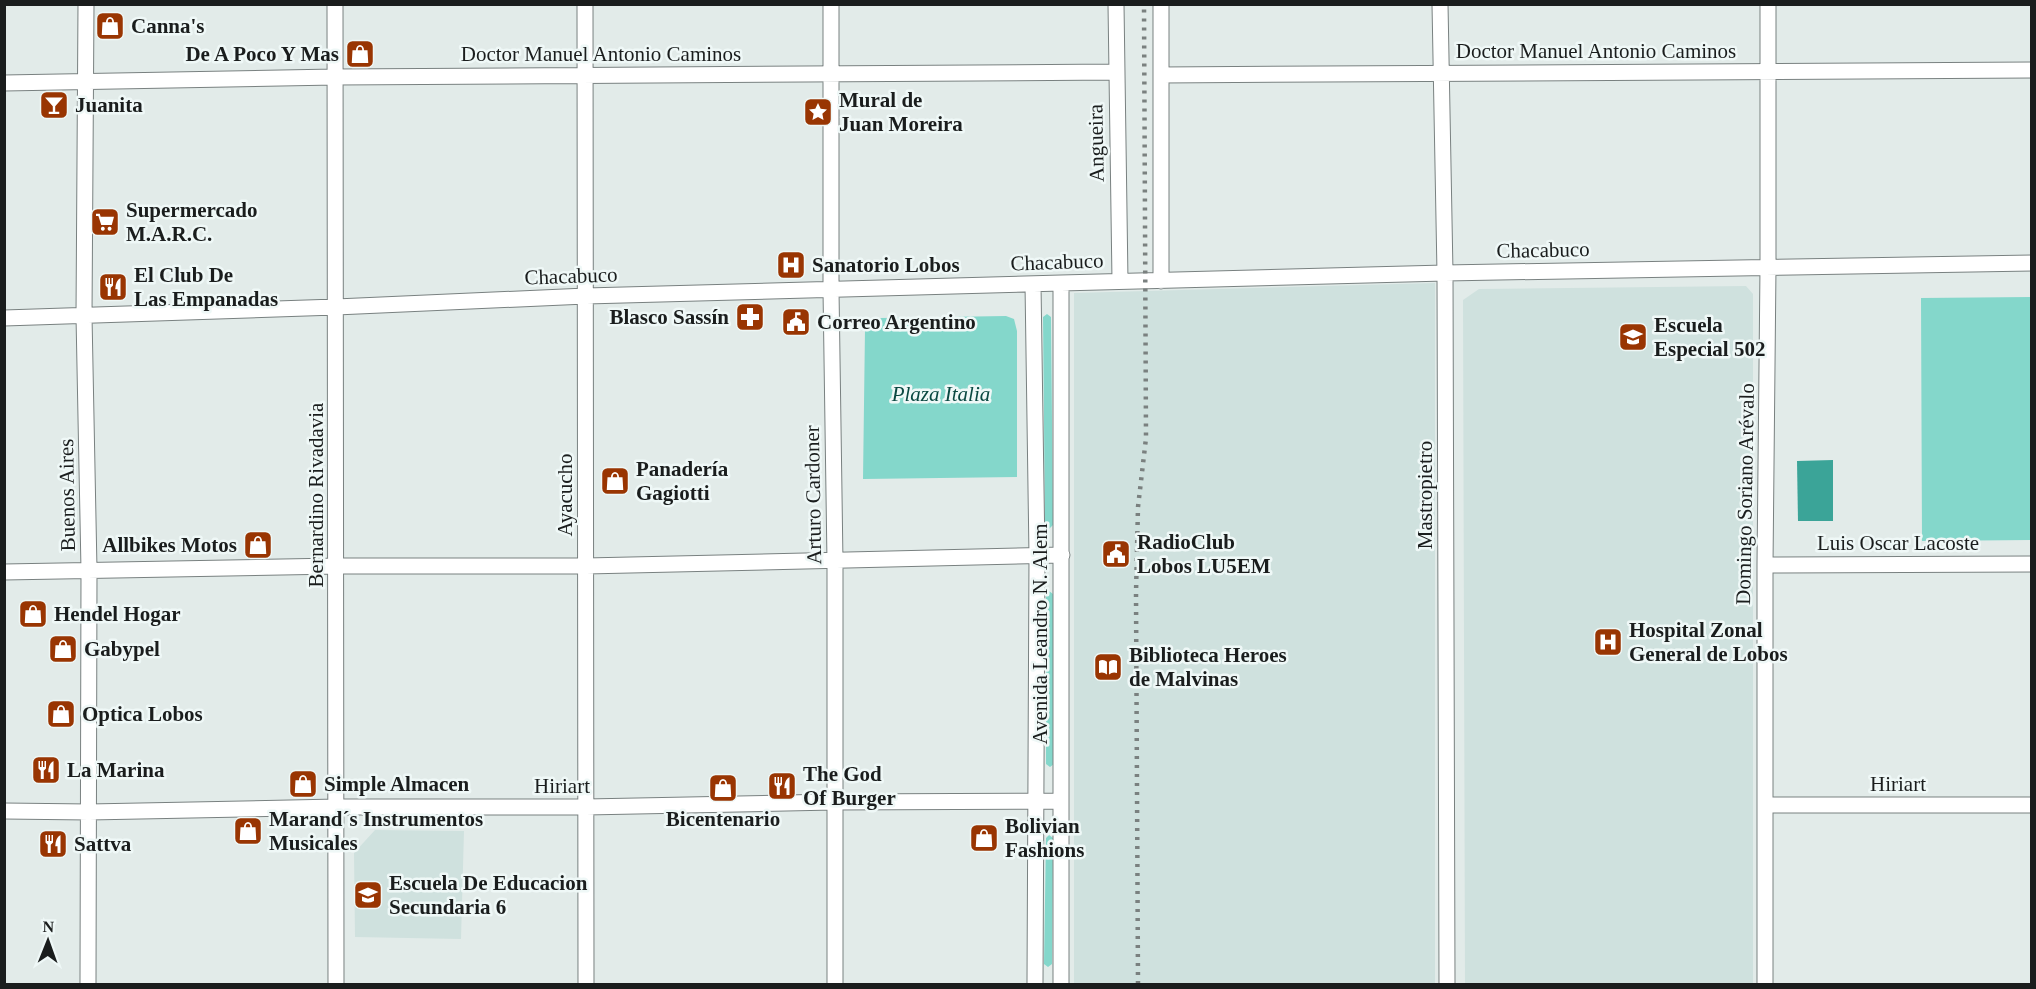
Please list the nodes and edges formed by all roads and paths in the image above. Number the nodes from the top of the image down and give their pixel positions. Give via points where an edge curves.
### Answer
1 (86, 4) edge
2 (335, 4) edge
3 (585, 4) edge
4 (831, 4) edge
5 (1116, 4) edge
6 (1161, 4) edge
7 (1440, 4) edge
8 (1768, 4) edge
9 (2031, 70) edge
10 (1768, 71) junction
11 (1116, 72) junction
12 (1440, 73) junction
13 (831, 74) junction
14 (586, 75) junction
15 (1161, 75) junction
16 (335, 77) junction
17 (86, 82) junction
18 (4, 83) edge
19 (2031, 263) edge
20 (1768, 267) junction
21 (1445, 273) junction
22 (1120, 281) junction
23 (1161, 281) junction
24 (1061, 283) junction
25 (1033, 284) junction
26 (831, 290) junction
27 (586, 296) junction
28 (336, 307) junction
29 (84, 316) junction
30 (4, 318) edge
31 (1062, 555) junction
32 (1037, 556) junction
33 (836, 562) junction
34 (2031, 564) edge
35 (1765, 565) junction
36 (337, 566) junction
37 (586, 566) junction
38 (89, 570) junction
39 (4, 572) edge
40 (1036, 800) junction
41 (1061, 801) junction
42 (834, 802) junction
43 (1765, 805) junction
44 (2031, 805) edge
45 (337, 807) junction
46 (586, 807) junction
47 (4, 811) edge
48 (89, 812) junction
49 (88, 984) edge
50 (336, 984) edge
51 (586, 984) edge
52 (835, 984) edge
53 (1035, 984) edge
54 (1061, 984) edge
55 (1447, 984) edge
56 (1765, 984) edge

1 - 17 street, Buenos Aires
2 - 16 street, Bernardino Rivadavia
3 - 14 street, Ayacucho
4 - 13 street, Arturo Cardoner
5 - 11 street, Angueira
6 - 15 street
7 - 12 street, Mastropietro
8 - 10 street, Domingo Soriano Arévalo
9 - 10 street, Doctor Manuel Antonio Caminos
10 - 12 street, Doctor Manuel Antonio Caminos
10 - 20 street, Domingo Soriano Arévalo
11 - 13 street, Doctor Manuel Antonio Caminos
11 - 22 street, Angueira
12 - 15 street, Doctor Manuel Antonio Caminos
12 - 21 street, Mastropietro
13 - 14 street, Doctor Manuel Antonio Caminos
13 - 26 street, Arturo Cardoner
14 - 16 street, Doctor Manuel Antonio Caminos
14 - 27 street, Ayacucho
15 - 23 street
16 - 17 street, Doctor Manuel Antonio Caminos
16 - 28 street, Bernardino Rivadavia
17 - 18 street, Doctor Manuel Antonio Caminos
17 - 29 street, Buenos Aires
19 - 20 street, Chacabuco
20 - 21 street, Chacabuco
20 - 35 street, Domingo Soriano Arévalo
21 - 23 street, Chacabuco
21 - 55 street, Mastropietro
22 - 23 street, Chacabuco
22 - 24 street, Chacabuco
24 - 25 street, Chacabuco
24 - 31 street, Avenida Leandro N. Alem
25 - 26 street, Chacabuco
25 - 32 street, Avenida Leandro N. Alem
26 - 27 street, Chacabuco
26 - 33 street, Arturo Cardoner
27 - 28 street, Chacabuco
27 - 37 street, Ayacucho
28 - 29 street, Chacabuco
28 - 36 street, Bernardino Rivadavia
29 - 30 street, Chacabuco
29 - 38 street, Buenos Aires
31 - 32 street
31 - 41 street, Avenida Leandro N. Alem
32 - 33 street
32 - 40 street, Avenida Leandro N. Alem
33 - 37 street
33 - 42 street, Arturo Cardoner
34 - 35 street, Luis Oscar Lacoste
35 - 43 street, Domingo Soriano Arévalo
36 - 37 street
36 - 38 street
36 - 45 street, Bernardino Rivadavia
37 - 46 street, Ayacucho
38 - 39 street
38 - 48 street, Buenos Aires
40 - 41 street, Hiriart
40 - 42 street, Hiriart
40 - 53 street, Avenida Leandro N. Alem
41 - 54 street, Avenida Leandro N. Alem
42 - 46 street, Hiriart
42 - 52 street, Arturo Cardoner
43 - 44 street, Hiriart
43 - 56 street, Domingo Soriano Arévalo
45 - 46 street, Hiriart
45 - 48 street, Hiriart
45 - 50 street, Bernardino Rivadavia
46 - 51 street, Ayacucho
47 - 48 street, Hiriart
48 - 49 street, Buenos Aires
53 - 54 street

